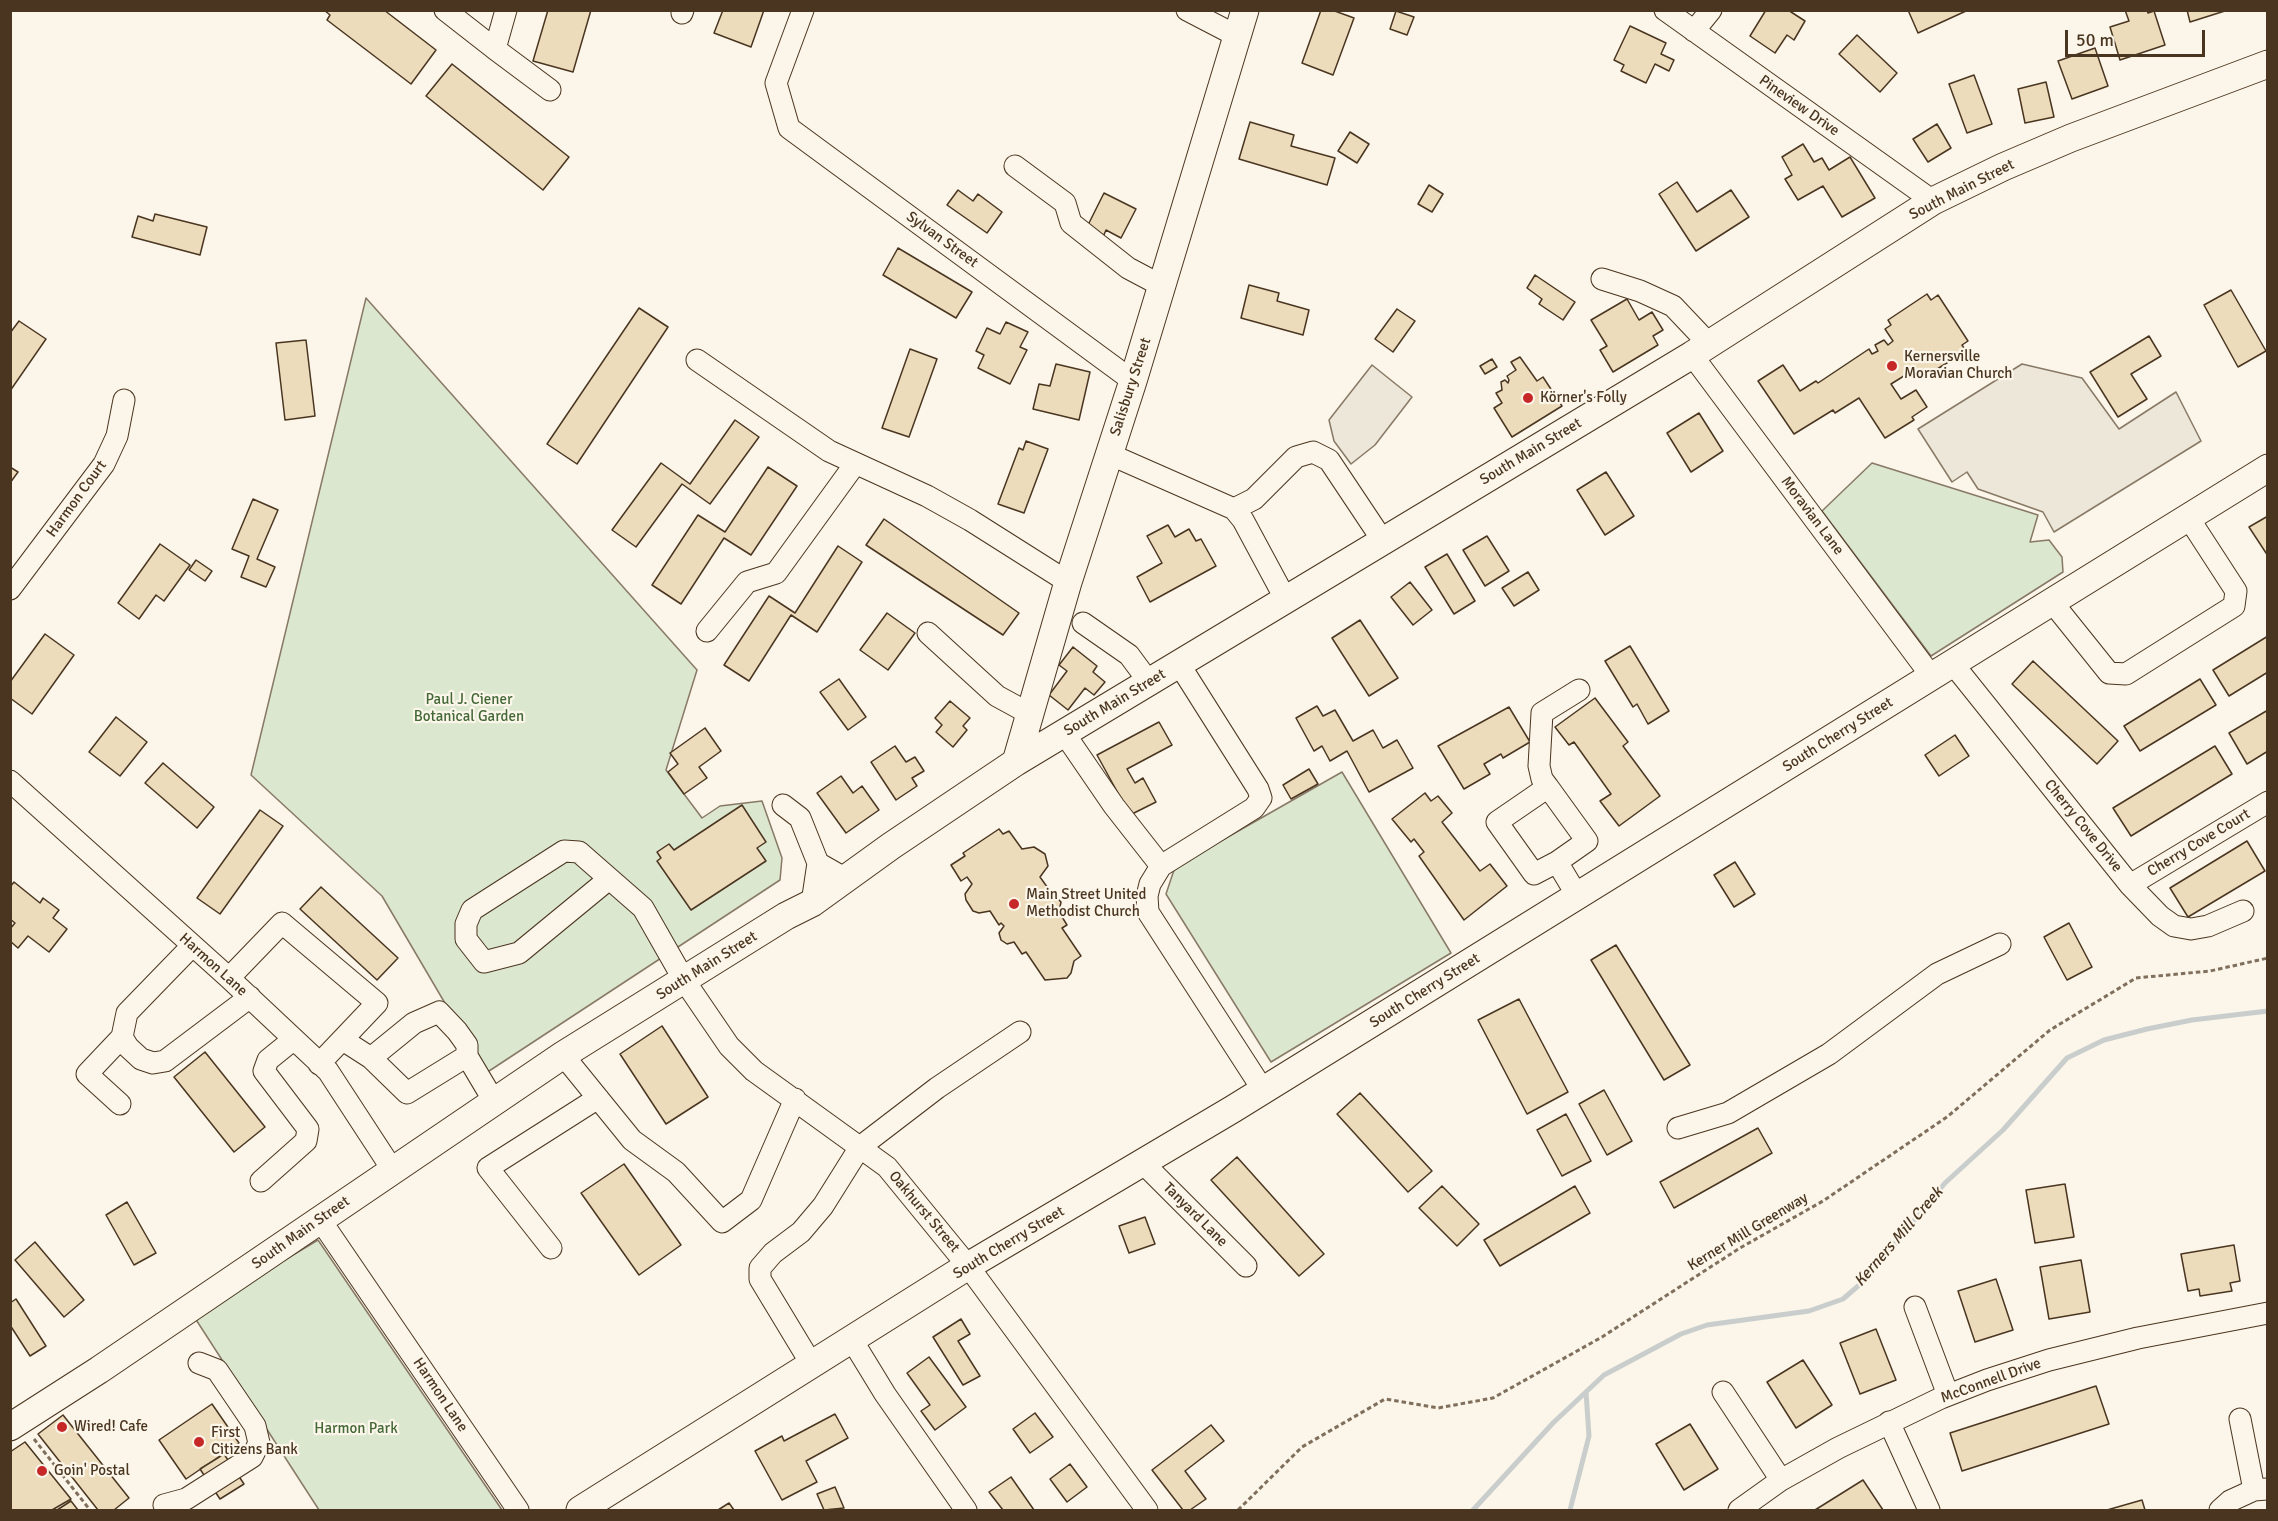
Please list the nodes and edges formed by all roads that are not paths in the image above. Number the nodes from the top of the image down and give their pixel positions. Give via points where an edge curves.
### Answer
1 (445, 10) edge
2 (506, 10) edge
3 (803, 10) edge
4 (1188, 10) edge
5 (1245, 10) edge
6 (1665, 10) edge
7 (1711, 10) edge
8 (1694, 31) junction
9 (1237, 36) junction
10 (495, 49) junction
11 (2268, 64) edge
12 (550, 90) dead end
13 (1015, 166) dead end
14 (1933, 201) junction
15 (1602, 279) dead end
16 (1162, 286) junction
17 (1700, 350) junction
18 (697, 360) dead end
19 (1133, 381) junction
20 (124, 400) dead end
21 (1109, 454) junction
22 (855, 464) junction
23 (2268, 468) edge
24 (1234, 509) junction
25 (2188, 518) junction
26 (1383, 541) junction
27 (1068, 582) junction
28 (10, 588) edge
29 (1286, 600) junction
30 (2052, 602) junction
31 (1083, 623) dead end
32 (707, 632) dead end
33 (928, 633) dead end
34 (1179, 664) junction
35 (1942, 670) junction
36 (1149, 682) junction
37 (1579, 690) dead end
38 (1030, 714) junction
39 (1064, 733) junction
40 (1016, 762) junction
41 (10, 781) edge
42 (1548, 787) junction
43 (2268, 802) edge
44 (783, 805) dead end
45 (1557, 862) junction
46 (818, 863) junction
47 (1161, 866) junction
48 (609, 879) junction
49 (846, 879) junction
50 (2130, 885) junction
51 (1578, 897) junction
52 (812, 903) junction
53 (2243, 911) dead end
54 (2000, 944) dead end
55 (192, 946) junction
56 (230, 978) junction
57 (684, 980) junction
58 (250, 997) junction
59 (1020, 1032) dead end
60 (122, 1037) junction
61 (294, 1040) junction
62 (342, 1040) junction
63 (563, 1055) junction
64 (467, 1056) junction
65 (371, 1058) junction
66 (319, 1064) junction
67 (1263, 1090) junction
68 (598, 1098) junction
69 (795, 1100) junction
70 (495, 1103) junction
71 (120, 1104) dead end
72 (1678, 1128) dead end
73 (860, 1147) junction
74 (1143, 1163) junction
75 (392, 1170) junction
76 (261, 1181) dead end
77 (321, 1221) junction
78 (551, 1248) dead end
79 (969, 1266) junction
80 (1246, 1266) dead end
81 (1915, 1307) dead end
82 (2268, 1313) edge
83 (852, 1340) junction
84 (200, 1363) dead end
85 (812, 1365) junction
86 (1723, 1392) dead end
87 (1948, 1395) junction
88 (2240, 1419) dead end
89 (1889, 1422) junction
90 (15, 1424) edge
91 (1781, 1480) junction
92 (2261, 1490) edge
93 (164, 1504) dead end
94 (518, 1510) edge
95 (584, 1510) edge
96 (966, 1510) edge
97 (1147, 1510) edge
98 (1739, 1510) edge
99 (1929, 1510) edge
100 (2220, 1510) edge

1 - 10 street
2 - 10 street
3 - 19 street, Sylvan Street via 776,83 789,128
4 - 9 street
5 - 9 main road, Salisbury Street
6 - 8 street, Pineview Drive
7 - 8 street
8 - 14 street, Pineview Drive
9 - 16 main road, Salisbury Street
10 - 12 street
11 - 14 main road, South Main Street via 2071,138
13 - 16 street via 1065,203 1071,223 1128,268
14 - 17 main road, South Main Street
15 - 17 street, Moravian Lane via 1673,306
16 - 19 main road, Salisbury Street
17 - 26 main road, South Main Street
17 - 35 street, Moravian Lane
18 - 22 street via 829,451
19 - 21 main road, Salisbury Street
20 - 28 street, Harmon Court via 117,436 105,464
21 - 24 street
21 - 27 main road, Salisbury Street
22 - 27 street via 953,510
22 - 32 street via 776,573 747,582
23 - 25 main road, South Cherry Street
24 - 26 street via 1254,499 1296,457 1313,452 1329,460
24 - 29 street
25 - 30 main road, South Cherry Street
25 - 30 street via 2236,591 2234,606 2126,674 2109,673
26 - 29 main road, South Main Street
27 - 38 main road, Salisbury Street
29 - 34 main road, South Main Street
30 - 35 main road, South Cherry Street
31 - 36 street via 1129,655
33 - 38 street via 997,696
34 - 36 main road, South Main Street
34 - 47 street via 1261,798 1254,808
35 - 50 street, Cherry Cove Drive
35 - 51 main road, South Cherry Street
36 - 39 main road, South Main Street
37 - 42 street via 1542,713 1539,766
38 - 40 main road, Salisbury Street
39 - 40 main road, South Main Street
39 - 47 street
40 - 49 main road, South Main Street
41 - 55 street, Harmon Lane
42 - 45 street via 1587,841
42 - 45 street via 1497,822 1534,874
43 - 50 street, Cherry Cove Court
44 - 46 street via 800,818
45 - 51 street
46 - 49 street
46 - 52 street
47 - 67 street via 1150,884 1148,912
48 - 48 street, Oakhurst Street via 579,852 564,851 471,910 466,939 484,962 519,953
48 - 57 street, Oakhurst Street via 643,908
49 - 52 main road, South Main Street
50 - 53 street, Cherry Cove Drive via 2160,915 2182,929 2208,926
51 - 67 main road, South Cherry Street
52 - 57 main road, South Main Street
54 - 72 street via 1937,974 1829,1054 1728,1113
55 - 56 street, Harmon Lane
55 - 60 street via 128,1013
56 - 58 street, Harmon Lane
56 - 62 street via 282,923 377,1003
57 - 63 main road, South Main Street
57 - 69 street, Oakhurst Street via 729,1046 754,1071
58 - 60 street via 165,1061 141,1059
58 - 61 street, Harmon Lane
59 - 73 street
60 - 71 street via 87,1074
61 - 66 street, Harmon Lane
61 - 76 street via 268,1060 264,1071 308,1129 306,1141
62 - 65 street
62 - 66 street
63 - 68 street
63 - 70 main road, South Main Street
64 - 65 street via 407,1093
64 - 65 street via 458,1031 439,1012 414,1023
64 - 70 street
66 - 75 street, Harmon Lane via 328,1071
67 - 74 main road, South Cherry Street
68 - 69 street via 632,1140 676,1172 722,1222 752,1200
68 - 78 street via 488,1168
69 - 73 street, Oakhurst Street
70 - 75 main road, South Main Street
73 - 79 street, Oakhurst Street via 887,1167
73 - 85 street via 823,1206 801,1232 760,1268 760,1279
74 - 79 main road, South Cherry Street
74 - 80 street, Tanyard Lane
75 - 77 main road, South Main Street
77 - 90 main road, South Main Street
77 - 94 street, Harmon Lane
79 - 83 main road, South Cherry Street
79 - 97 street, Oakhurst Street
81 - 87 street
82 - 87 street, McConnell Drive via 2057,1358
83 - 85 main road, South Cherry Street
83 - 96 street
84 - 93 street via 217,1370 255,1426 259,1443 252,1457 243,1463 186,1499
85 - 95 main road, South Cherry Street
86 - 91 street
87 - 89 street, McConnell Drive
88 - 92 street
89 - 91 street, McConnell Drive
89 - 99 street
91 - 98 street, McConnell Drive
92 - 100 street via 2230,1501

